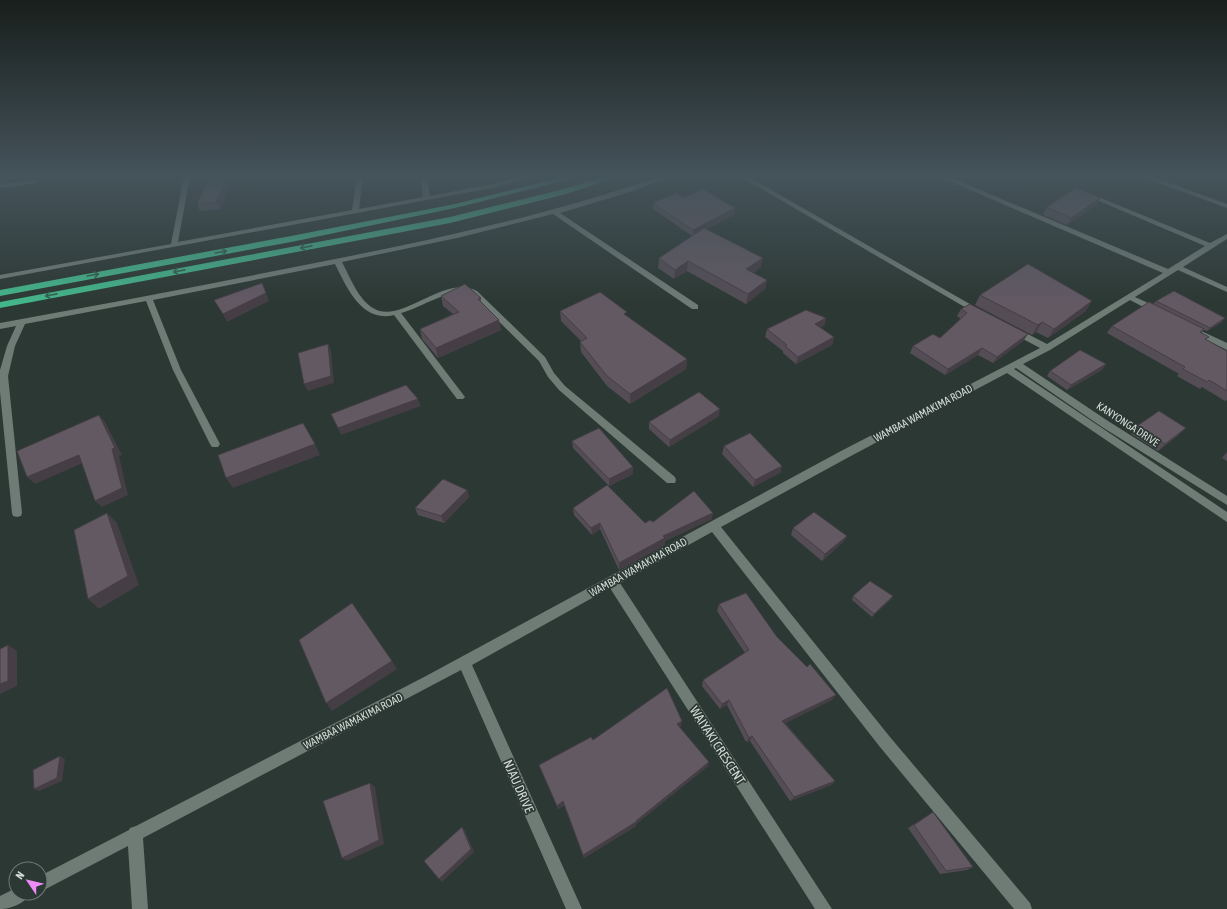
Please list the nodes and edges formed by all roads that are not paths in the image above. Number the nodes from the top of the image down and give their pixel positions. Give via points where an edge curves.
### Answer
1 (179, 218) edge
2 (320, 218) edge
3 (394, 218) edge
4 (456, 218) edge
5 (523, 218) edge
6 (564, 218) edge
7 (816, 218) edge
8 (1043, 218) edge
9 (1145, 218) edge
10 (1227, 236) edge
11 (174, 245) junction
12 (1211, 246) junction
13 (338, 261) junction
14 (1173, 270) junction
15 (26, 272) junction
16 (0, 277) edge
17 (0, 284) edge
18 (1227, 290) edge
19 (0, 293) edge
20 (1130, 297) junction
21 (148, 299) junction
22 (0, 305) edge
23 (695, 306) dead end
24 (396, 312) junction
25 (982, 314) edge
26 (1164, 315) edge
27 (21, 323) junction
28 (0, 326) edge
29 (1008, 327) edge
30 (1192, 329) edge
31 (1227, 347) edge
32 (1047, 348) junction
33 (1012, 366) junction
34 (460, 397) dead end
35 (215, 444) dead end
36 (671, 480) dead end
37 (1227, 501) edge
38 (17, 513) dead end
39 (1227, 518) edge
40 (714, 526) junction
41 (612, 581) junction
42 (464, 662) junction
43 (135, 833) junction
44 (48, 880) edge
45 (140, 909) edge
46 (574, 909) edge
47 (824, 909) edge
48 (1024, 909) edge

1 - 11 street
2 - 11 street
19 -> 3 highway
4 -> 22 highway
5 - 13 street
6 - 23 street
7 - 25 street
8 - 14 street
9 - 12 street
10 - 12 street, WAMBAA WAMAKIMA ROAD
11 - 15 street
12 - 14 street, WAMBAA WAMAKIMA ROAD
13 - 21 street
13 - 24 street via 351,288 370,310 380,313
14 - 18 street
14 - 20 street, WAMBAA WAMAKIMA ROAD
15 - 16 street
15 - 17 street
20 - 26 street
20 - 32 street, WAMBAA WAMAKIMA ROAD
21 - 27 street
21 - 35 street via 177,370
24 - 34 street
24 - 36 street via 452,290 471,291 542,359 562,388
27 - 28 street
27 - 38 street via 10,346 3,376
29 - 32 street
30 - 31 street
32 - 33 street, WAMBAA WAMAKIMA ROAD
33 - 37 street, KANYONGA DRIVE
33 - 39 street
33 - 40 street, WAMBAA WAMAKIMA ROAD
40 - 41 street, WAMBAA WAMAKIMA ROAD
40 - 48 street via 885,742
41 - 42 street, WAMBAA WAMAKIMA ROAD
41 - 47 street, WAIYAKI CRESCENT
42 - 43 street, WAMBAA WAMAKIMA ROAD
42 - 46 street, NJAU DRIVE
43 - 44 street, WAMBAA WAMAKIMA ROAD
43 - 45 street

